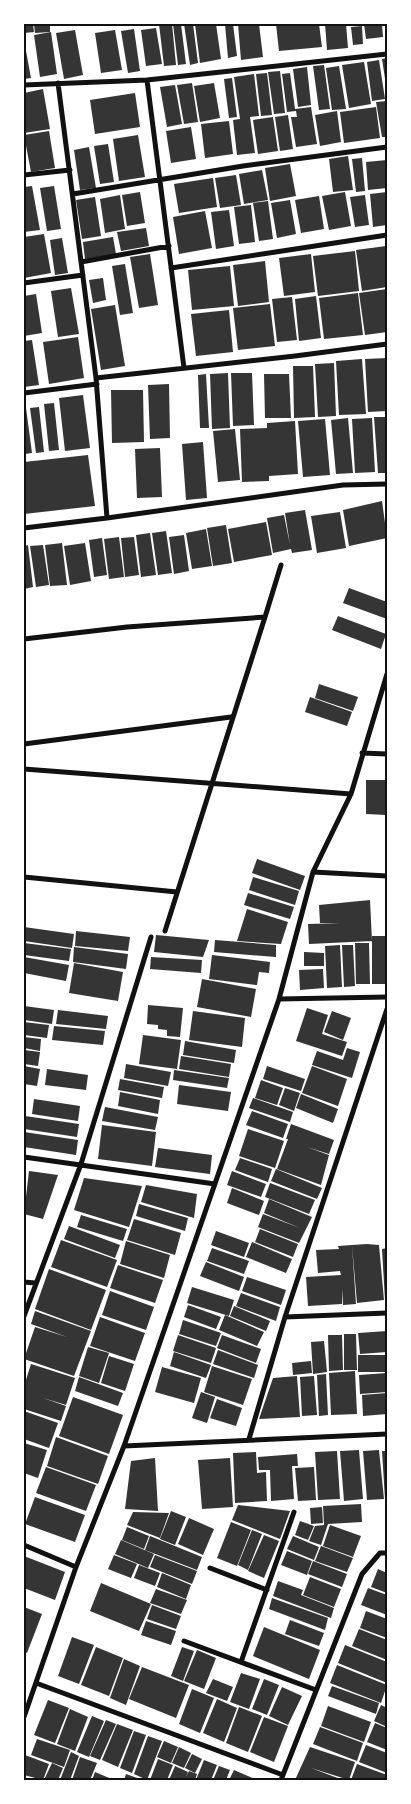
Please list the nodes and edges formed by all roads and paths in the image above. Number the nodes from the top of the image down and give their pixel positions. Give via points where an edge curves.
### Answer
1 (387, 54) edge
2 (148, 80) junction
3 (58, 83) junction
4 (24, 85) edge
5 (387, 147) edge
6 (70, 170) junction
7 (24, 175) edge
8 (160, 180) junction
9 (73, 194) junction
10 (387, 235) edge
11 (169, 246) junction
12 (82, 262) junction
13 (171, 268) junction
14 (83, 275) junction
15 (24, 283) edge
16 (387, 344) edge
17 (184, 368) junction
18 (96, 378) junction
19 (97, 384) junction
20 (24, 393) edge
21 (387, 484) edge
22 (107, 518) junction
23 (24, 528) edge
24 (281, 564) dead end
25 (265, 617) junction
26 (24, 640) edge
27 (387, 674) edge
28 (231, 717) junction
29 (24, 744) edge
30 (362, 753) junction
31 (387, 754) edge
32 (24, 769) edge
33 (211, 784) junction
34 (352, 794) junction
35 (313, 872) junction
36 (387, 876) edge
37 (24, 878) edge
38 (177, 892) junction
39 (165, 931) dead end
40 (151, 937) dead end
41 (387, 997) edge
42 (279, 999) junction
43 (387, 1009) edge
44 (24, 1157) edge
45 (81, 1164) junction
46 (215, 1184) junction
47 (24, 1282) edge
48 (35, 1283) junction
49 (387, 1313) edge
50 (24, 1316) edge
51 (285, 1317) junction
52 (387, 1434) edge
53 (248, 1439) junction
54 (124, 1446) junction
55 (294, 1512) dead end
56 (24, 1545) edge
57 (387, 1553) edge
58 (76, 1567) junction
59 (210, 1568) dead end
60 (267, 1590) junction
61 (184, 1641) dead end
62 (241, 1662) junction
63 (36, 1683) junction
64 (316, 1690) junction
65 (24, 1717) edge
66 (282, 1778) edge

1 - 2 street
2 - 3 street
2 - 8 street
3 - 4 street
3 - 6 street
5 - 8 street
6 - 7 street
6 - 9 street
8 - 9 street
8 - 11 street
9 - 12 street
10 - 13 street
11 - 12 street
11 - 13 street
12 - 14 street
13 - 17 street
14 - 15 street
14 - 18 street
16 - 17 street
17 - 18 street
18 - 19 street
19 - 20 street
19 - 22 street
21 - 22 street via 343,485
22 - 23 street
24 - 25 street
25 - 26 street via 126,627
25 - 28 street
27 - 30 street
28 - 29 street
28 - 33 street
30 - 31 street
30 - 34 street
32 - 33 street
33 - 34 street
33 - 38 street
34 - 35 street
35 - 36 street
35 - 42 street
37 - 38 street
38 - 39 street
40 - 45 street
41 - 42 street
42 - 46 street
43 - 51 street
44 - 45 street
45 - 46 street
45 - 48 street
46 - 54 street
47 - 48 street
48 - 50 street
49 - 51 street
51 - 53 street
52 - 53 street
53 - 54 street
54 - 58 street
55 - 60 street
56 - 58 street
57 - 64 street via 380,1553 362,1574
58 - 63 street
59 - 60 street
60 - 62 street
61 - 62 street
62 - 64 street
63 - 65 street
63 - 66 street
64 - 66 street

